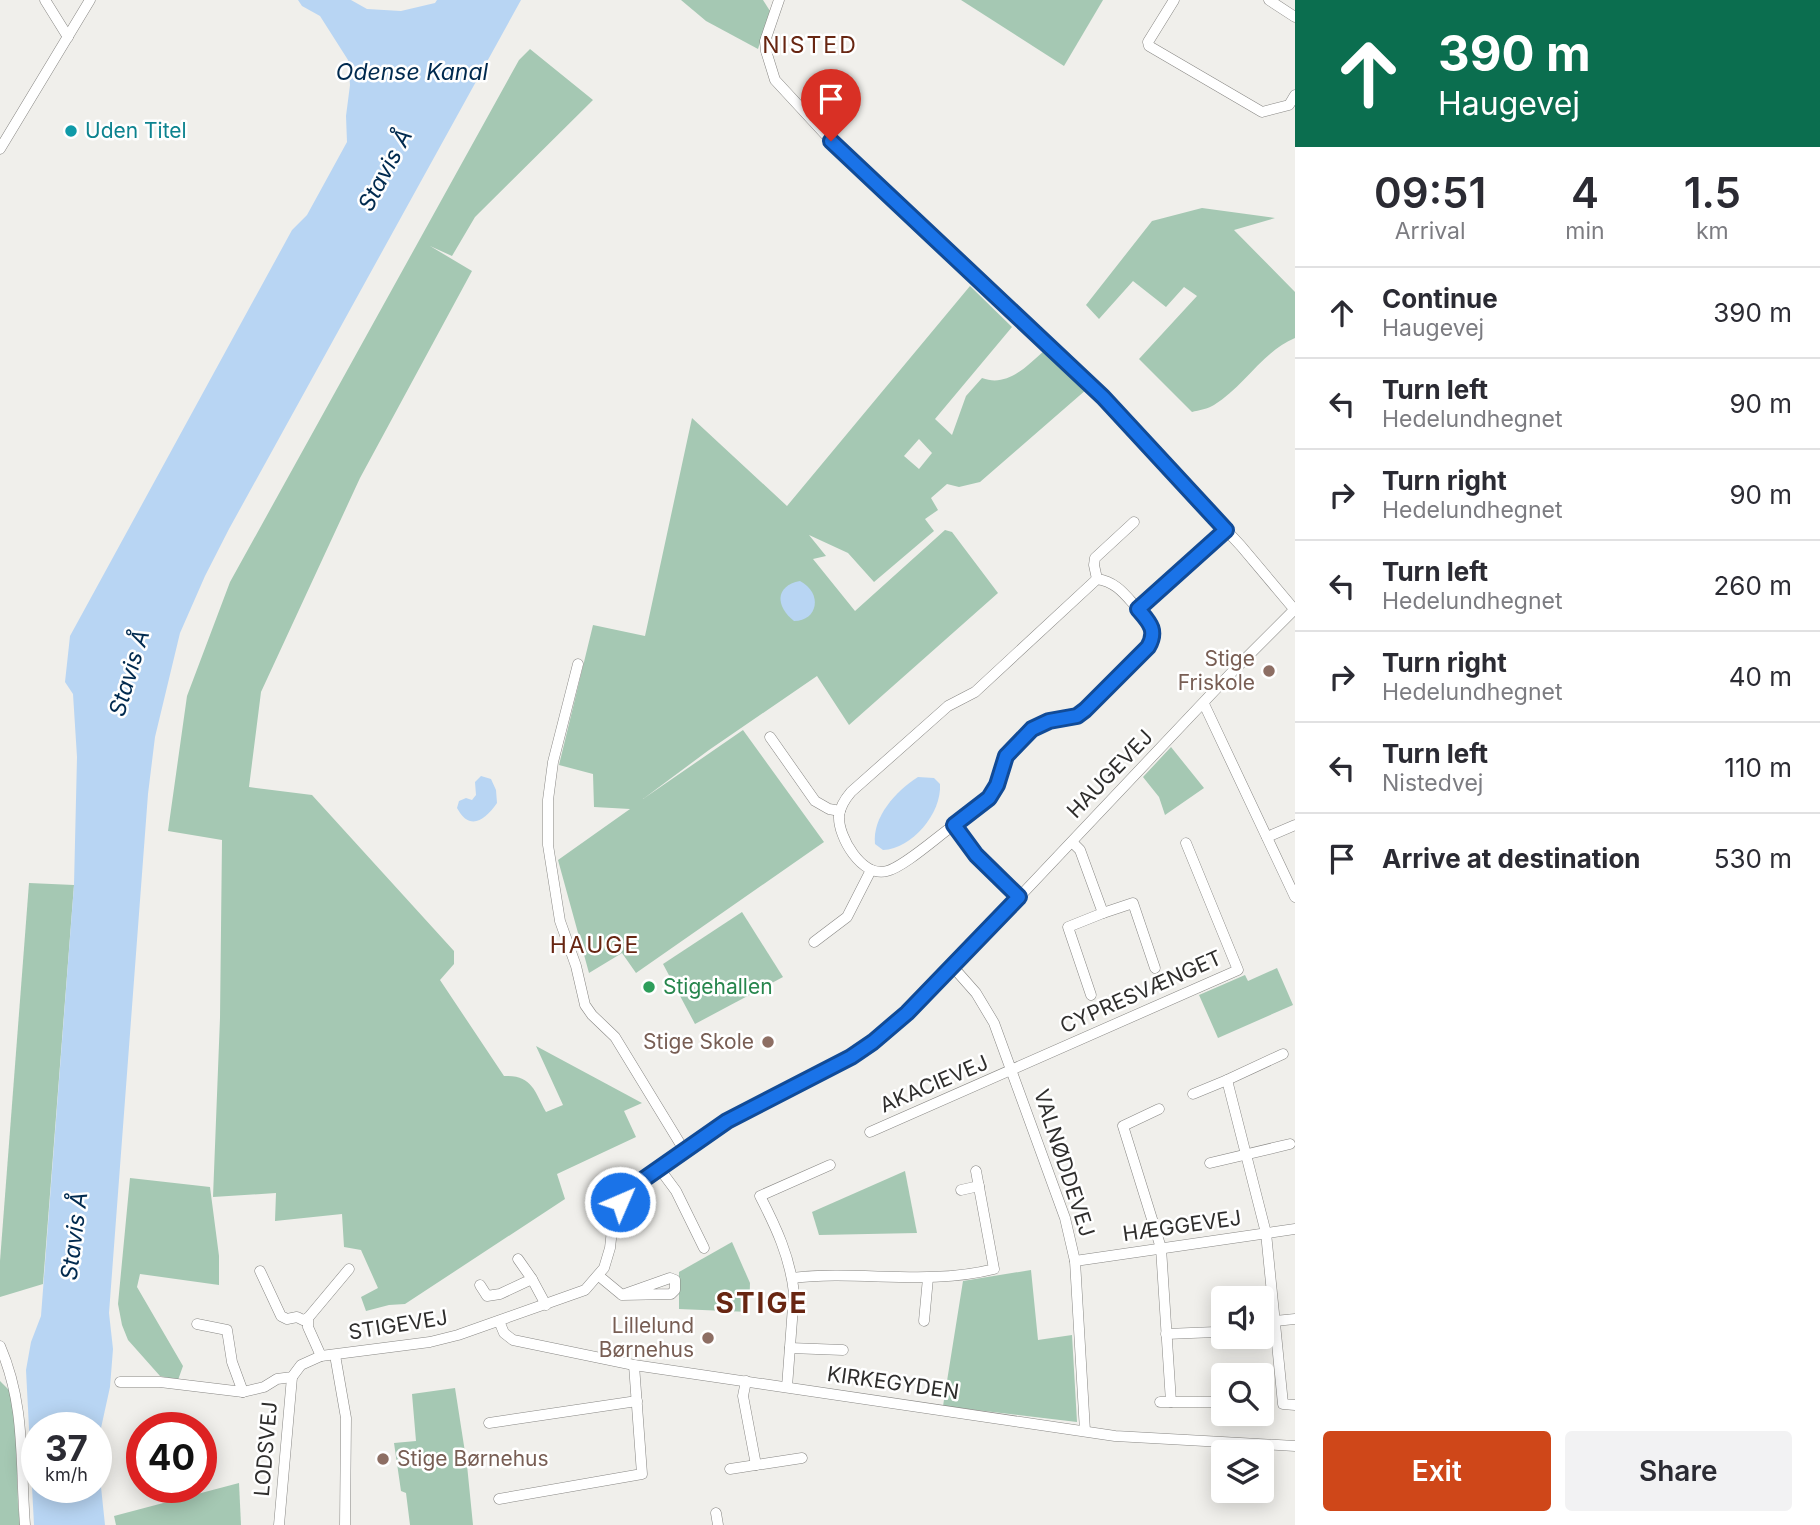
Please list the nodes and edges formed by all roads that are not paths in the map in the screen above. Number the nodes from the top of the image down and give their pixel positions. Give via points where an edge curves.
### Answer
1 (45, 0) edge
2 (90, 0) edge
3 (779, 0) edge
4 (1174, 0) edge
5 (1270, 0) edge
6 (1295, 17) edge
7 (68, 37) junction
8 (1295, 95) edge
9 (0, 149) edge
10 (1134, 522) dead end
11 (1226, 530) junction
12 (1097, 579) junction
13 (1138, 609) junction
14 (1295, 609) edge
15 (578, 664) dead end
16 (1204, 704) junction
17 (770, 737) dead end
18 (840, 814) junction
19 (954, 825) junction
20 (1295, 825) edge
21 (1267, 837) junction
22 (1072, 842) junction
23 (1186, 843) dead end
24 (871, 870) junction
25 (1019, 897) junction
26 (1295, 897) edge
27 (1103, 913) junction
28 (814, 942) dead end
29 (953, 967) junction
30 (1155, 968) dead end
31 (1091, 995) dead end
32 (1283, 1054) dead end
33 (1013, 1070) junction
34 (1227, 1080) junction
35 (1193, 1094) dead end
36 (1158, 1109) dead end
37 (870, 1132) dead end
38 (1290, 1143) dead end
39 (684, 1150) junction
40 (1246, 1155) junction
41 (1210, 1163) dead end
42 (830, 1165) dead end
43 (659, 1168) junction
44 (976, 1171) dead end
45 (979, 1186) junction
46 (961, 1190) dead end
47 (1295, 1228) edge
48 (1266, 1233) junction
49 (704, 1248) dead end
50 (1161, 1248) junction
51 (518, 1259) dead end
52 (1075, 1261) junction
53 (349, 1269) dead end
54 (260, 1271) dead end
55 (599, 1276) junction
56 (792, 1278) junction
57 (928, 1278) junction
58 (532, 1279) junction
59 (480, 1285) dead end
60 (622, 1295) junction
61 (546, 1305) junction
62 (308, 1318) junction
63 (1295, 1320) edge
64 (499, 1321) junction
65 (924, 1321) dead end
66 (1275, 1321) junction
67 (197, 1324) dead end
68 (1211, 1332) edge
69 (1167, 1334) junction
70 (0, 1346) edge
71 (790, 1348) junction
72 (843, 1350) dead end
73 (335, 1355) junction
74 (321, 1356) junction
75 (634, 1365) junction
76 (292, 1377) junction
77 (746, 1381) junction
78 (120, 1382) dead end
79 (787, 1387) junction
80 (243, 1392) junction
81 (636, 1401) junction
82 (1211, 1402) edge
83 (1295, 1405) edge
84 (489, 1423) dead end
85 (1084, 1431) junction
86 (1295, 1446) edge
87 (802, 1458) dead end
88 (756, 1465) junction
89 (730, 1469) dead end
90 (499, 1499) dead end
91 (716, 1513) dead end
92 (25, 1525) edge
93 (279, 1525) edge
94 (345, 1525) edge
95 (718, 1525) edge

1 - 7 street
2 - 7 street
3 - 11 street via 765,41 775,80 848,159 1103,397
4 - 8 street via 1149,46 1262,112 1289,105
5 - 6 street
7 - 9 street
10 - 12 street via 1096,558
11 - 13 street
11 - 14 street
12 - 13 street via 1117,585
12 - 18 street via 995,666 975,692 948,706 869,777 844,801
13 - 19 street via 1153,628 1148,647 1077,716 1032,729 1006,756 989,798
14 - 16 street, HAUGEVEJ
15 - 39 street via 552,762 548,800 548,845 560,921 585,1005 615,1037
16 - 21 street
16 - 22 street, HAUGEVEJ
17 - 18 street via 815,801
18 - 24 street via 848,844
19 - 24 street via 889,871
19 - 25 street via 976,855
20 - 21 street
21 - 26 street
22 - 25 street, HAUGEVEJ
22 - 27 street via 1080,850
23 - 33 street, CYPRESVÆNGET via 1238,971
24 - 28 street via 849,914
25 - 29 street, HAUGEVEJ
27 - 30 street via 1133,903
27 - 31 street via 1068,927
29 - 33 street, VALNØDDEVEJ via 995,1023
29 - 39 street via 890,1029 858,1053 727,1121
32 - 34 street
33 - 37 street, AKACIEVEJ
33 - 52 street, VALNØDDEVEJ via 1065,1218
34 - 35 street
34 - 40 street
36 - 50 street via 1123,1126
38 - 40 street
39 - 43 street
40 - 41 street
40 - 48 street
42 - 56 street via 760,1196 781,1238
43 - 49 street via 676,1191
43 - 55 street via 634,1186 614,1212 607,1260
44 - 45 street
45 - 46 street
45 - 57 street via 994,1269
47 - 48 street, HÆGGEVEJ
48 - 50 street, HÆGGEVEJ
48 - 66 street
50 - 52 street, HÆGGEVEJ
50 - 69 street
51 - 58 street
52 - 85 street, VALNØDDEVEJ
53 - 62 street
54 - 62 street via 281,1316
55 - 60 street
55 - 61 street, STIGEVEJ via 585,1290
56 - 57 street via 838,1274
56 - 71 street
57 - 65 street
58 - 59 street via 488,1296
58 - 61 street
60 - 60 street via 671,1294 675,1280 670,1278
61 - 64 street, STIGEVEJ
62 - 74 street
63 - 66 street
64 - 73 street, STIGEVEJ via 430,1342
64 - 75 street, KIRKEGYDEN via 513,1340
66 - 83 street via 1283,1404
67 - 80 street via 227,1330
68 - 69 street
69 - 82 street via 1165,1402
70 - 92 street via 19,1406
71 - 72 street
71 - 79 street
73 - 74 street, STIGEVEJ
73 - 94 street via 346,1418
74 - 76 street via 301,1366
75 - 77 street, KIRKEGYDEN
75 - 81 street
76 - 80 street
76 - 93 street, LODSVEJ
77 - 79 street, KIRKEGYDEN
77 - 88 street via 743,1396
78 - 80 street
79 - 85 street, KIRKEGYDEN
81 - 84 street
81 - 90 street via 642,1474
85 - 86 street, KIRKEGYDEN
87 - 88 street
88 - 89 street
91 - 95 street

